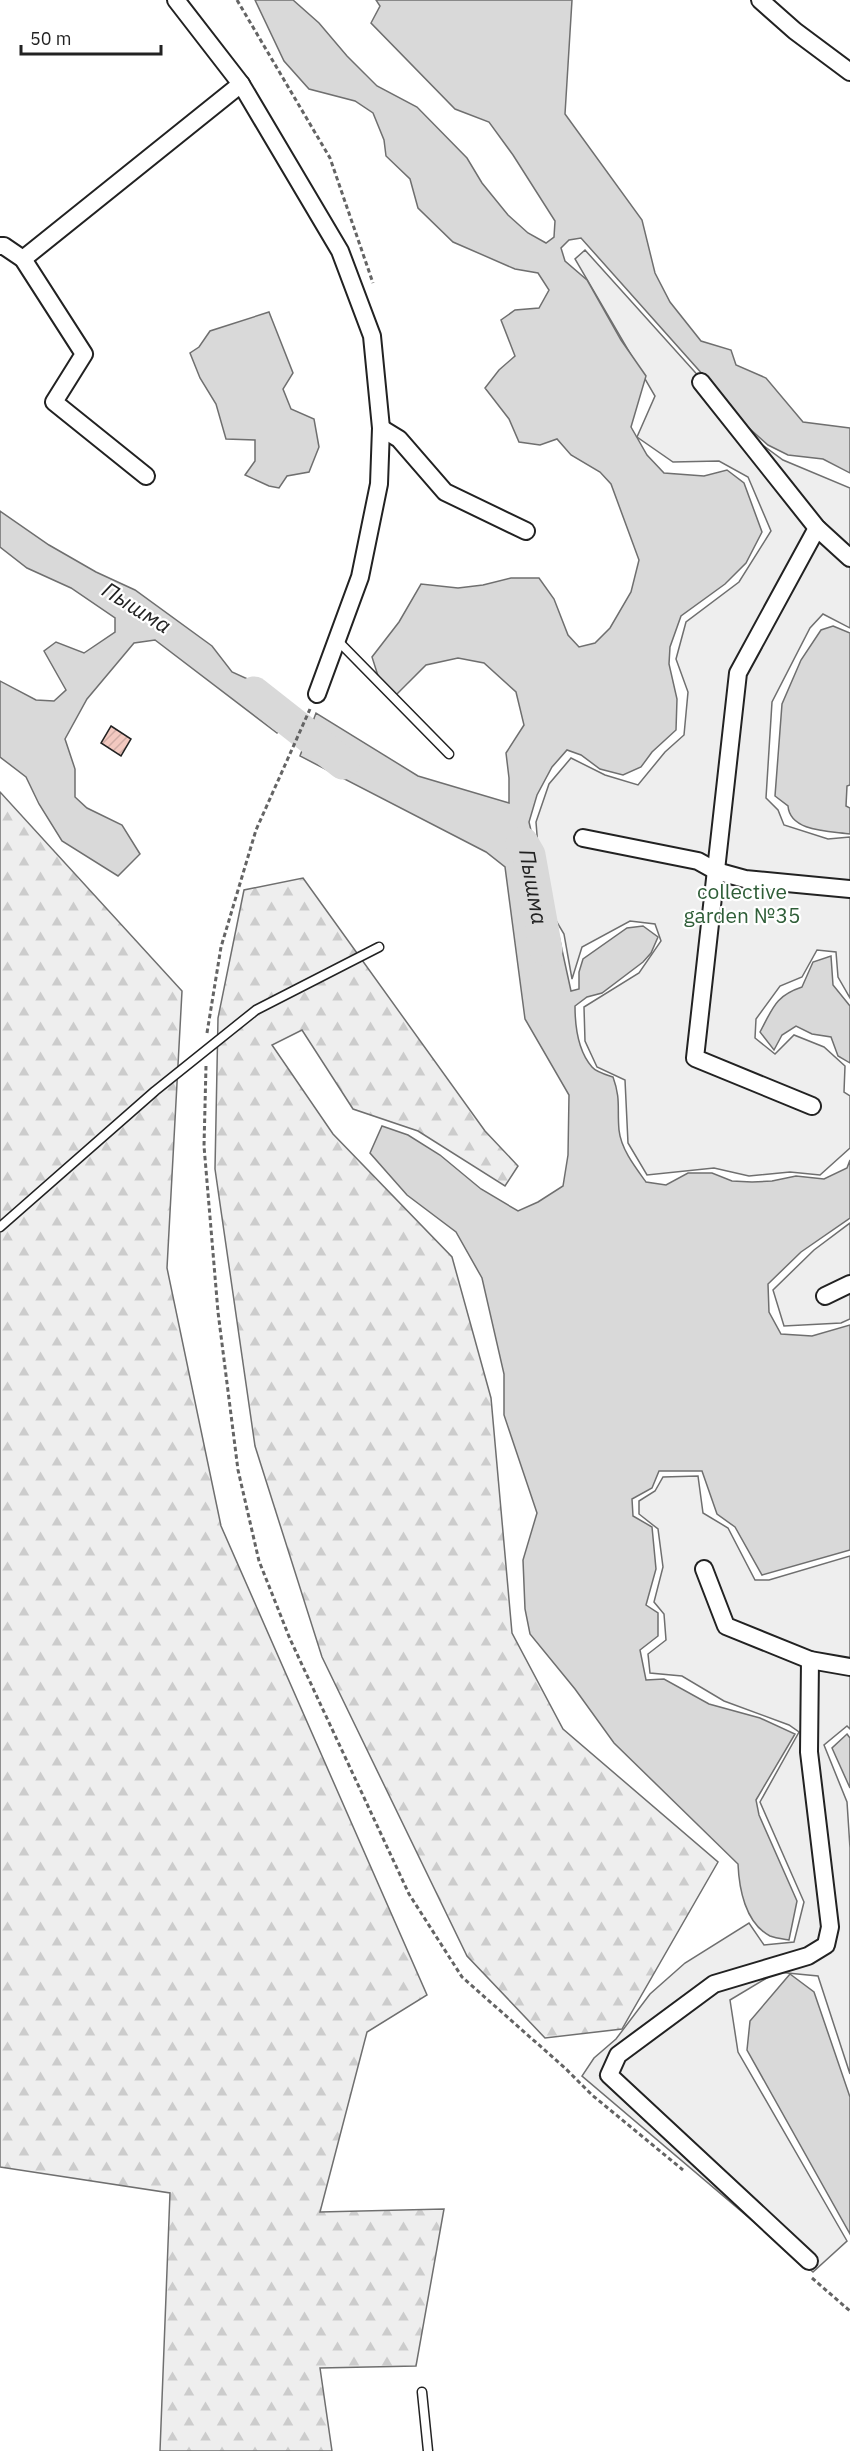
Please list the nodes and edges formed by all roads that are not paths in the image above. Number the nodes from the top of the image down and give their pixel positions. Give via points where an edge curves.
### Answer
1 (176, 0) edge
2 (760, 0) edge
3 (850, 72) edge
4 (241, 84) junction
5 (0, 246) edge
6 (22, 259) junction
7 (701, 382) dead end
8 (381, 428) junction
9 (147, 476) dead end
10 (817, 528) junction
11 (526, 531) dead end
12 (850, 558) edge
13 (338, 641) junction
14 (317, 694) road end
15 (449, 753) dead end
16 (583, 838) dead end
17 (716, 870) junction
18 (850, 889) edge
19 (379, 947) dead end
20 (812, 1106) dead end
21 (0, 1227) edge
22 (850, 1284) edge
23 (825, 1296) dead end
24 (704, 1569) dead end
25 (810, 1660) junction
26 (850, 1667) edge
27 (807, 2267) road end
28 (422, 2392) dead end
29 (428, 2451) edge

1 - 4 street
2 - 3 street
4 - 6 street
4 - 8 street via 340,251 372,336
5 - 6 street
6 - 9 street via 84,354 54,402
7 - 10 street
8 - 11 street via 399,439 445,492
8 - 13 street via 379,484 363,565
10 - 12 street
10 - 17 street via 738,673
13 - 14 street
13 - 15 lane
16 - 17 street via 698,861
17 - 18 street via 745,879
17 - 20 street via 695,1058
19 - 21 lane via 256,1010 155,1091
22 - 23 street
24 - 25 street via 726,1626
25 - 26 street
25 - 27 street via 809,1752 830,1927 826,1945 808,1956 714,1984 618,2055 609,2075
28 - 29 lane

